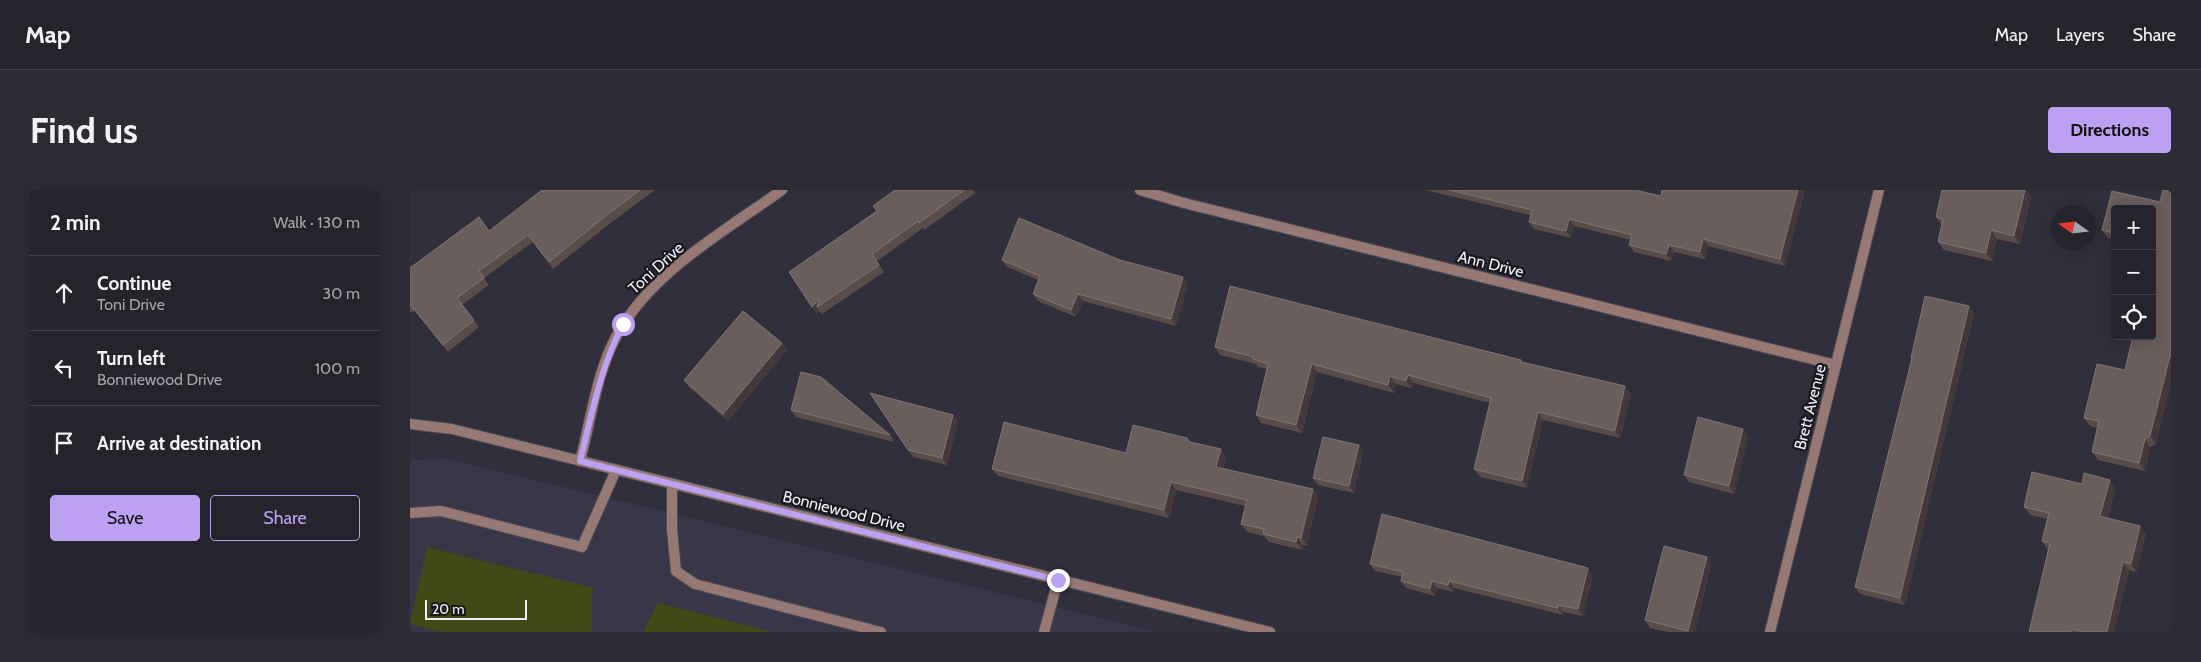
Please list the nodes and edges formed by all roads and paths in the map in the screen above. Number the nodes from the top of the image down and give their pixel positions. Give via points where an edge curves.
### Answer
1 (782, 190) edge
2 (1140, 190) edge
3 (1879, 190) edge
4 (1836, 365) junction
5 (410, 424) edge
6 (580, 461) junction
7 (616, 470) junction
8 (672, 484) junction
9 (410, 513) edge
10 (1058, 580) junction
11 (881, 632) edge
12 (1044, 632) edge
13 (1270, 632) edge
14 (1770, 632) edge

1 - 6 street, Toni Drive via 681,262 640,300 610,348
2 - 4 street, Ann Drive
3 - 4 street, Brett Avenue
4 - 14 street, Brett Avenue
5 - 6 street, Bonniewood Drive via 452,429
6 - 7 street, Bonniewood Drive
7 - 8 street, Bonniewood Drive
7 - 9 street via 582,547 441,511
8 - 10 street, Bonniewood Drive
8 - 11 street via 676,571 695,584
10 - 12 street
10 - 13 street, Bonniewood Drive

